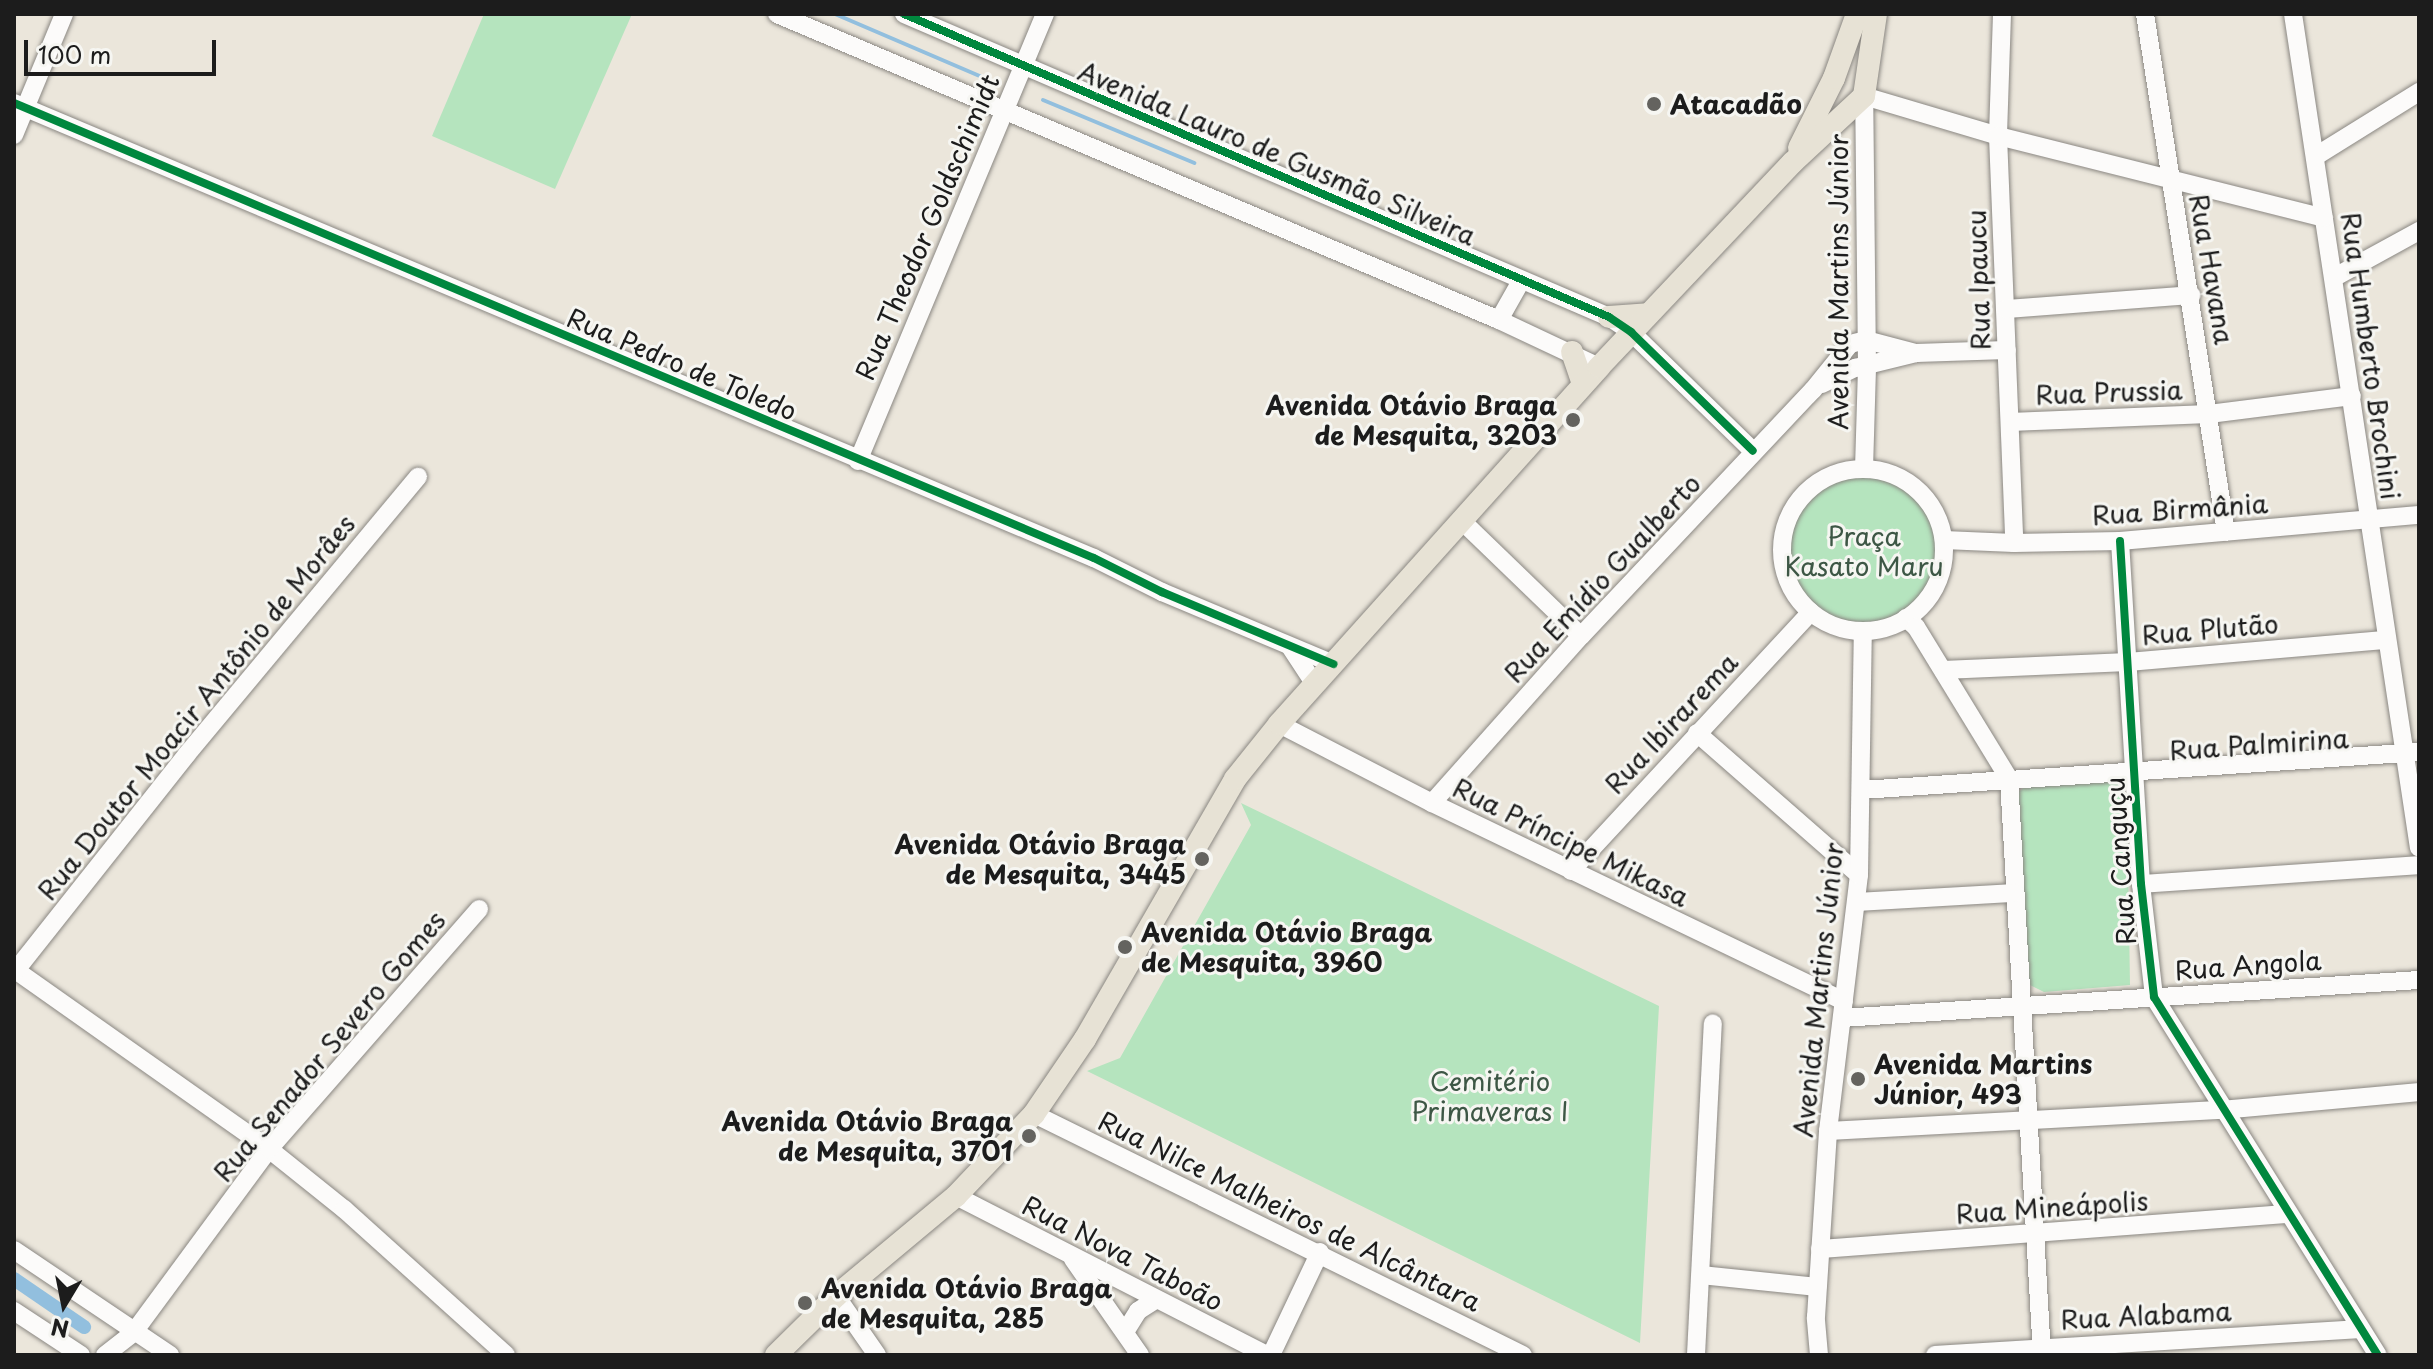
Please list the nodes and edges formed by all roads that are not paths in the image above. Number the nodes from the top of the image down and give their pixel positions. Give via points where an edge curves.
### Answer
1 (64, 14) edge
2 (777, 14) edge
3 (904, 14) edge
4 (1045, 14) edge
5 (1833, 14) edge
6 (1876, 14) edge
7 (2002, 14) edge
8 (2145, 14) edge
9 (2293, 14) edge
10 (1858, 22) edge
11 (1023, 64) junction
12 (2419, 92) edge
13 (1864, 96) junction
14 (20, 105) edge
15 (1004, 109) junction
16 (14, 135) edge
17 (1998, 136) junction
18 (2316, 156) junction
19 (1792, 163) junction
20 (2170, 180) junction
21 (2324, 218) junction
22 (2419, 231) edge
23 (2335, 277) junction
24 (1521, 281) junction
25 (2191, 295) junction
26 (2006, 309) junction
27 (1648, 314) junction
28 (1609, 317) junction
29 (1499, 320) junction
30 (1631, 332) junction
31 (1866, 340) junction
32 (2007, 350) junction
33 (1572, 352) junction
34 (1916, 353) junction
35 (1867, 366) junction
36 (1599, 367) junction
37 (1583, 384) junction
38 (1813, 390) junction
39 (2352, 396) junction
40 (2209, 414) junction
41 (2010, 422) junction
42 (1753, 451) junction
43 (858, 461) junction
44 (1864, 469) junction
45 (418, 477) dead end
46 (2419, 515) edge
47 (1462, 521) junction
48 (2370, 521) junction
49 (2226, 532) junction
50 (1944, 540) junction
51 (2120, 541) junction
52 (2014, 543) junction
53 (1811, 612) junction
54 (1906, 618) junction
55 (1863, 631) junction
56 (1581, 636) junction
57 (2387, 640) junction
58 (1291, 648) junction
59 (2128, 662) junction
60 (1333, 664) junction
61 (1943, 670) junction
62 (1314, 683) junction
63 (1279, 724) junction
64 (1697, 733) junction
65 (2412, 753) edge
66 (2134, 772) junction
67 (2009, 779) junction
68 (1862, 790) junction
69 (1432, 803) junction
70 (2419, 848) edge
71 (2419, 865) edge
72 (1571, 871) junction
73 (1859, 875) junction
74 (2141, 884) junction
75 (2015, 893) junction
76 (1857, 902) junction
77 (479, 909) dead end
78 (15, 970) edge
79 (2419, 980) edge
80 (2154, 997) junction
81 (2024, 1007) junction
82 (1843, 1010) junction
83 (1713, 1023) dead end
84 (2419, 1092) edge
85 (2222, 1110) junction
86 (1034, 1114) junction
87 (2031, 1122) junction
88 (1828, 1131) junction
89 (269, 1149) junction
90 (956, 1196) junction
91 (2287, 1214) junction
92 (2038, 1235) junction
93 (1820, 1249) junction
94 (14, 1250) edge
95 (1320, 1252) junction
96 (1070, 1255) junction
97 (1701, 1275) junction
98 (1817, 1287) junction
99 (836, 1296) junction
100 (1155, 1300) junction
101 (14, 1311) edge
102 (2360, 1329) junction
103 (134, 1332) junction
104 (1125, 1332) junction
105 (2042, 1351) edge
106 (81, 1355) edge
107 (105, 1355) edge
108 (170, 1355) edge
109 (506, 1355) edge
110 (776, 1355) edge
111 (877, 1355) edge
112 (1140, 1355) edge
113 (1269, 1355) edge
114 (1523, 1355) edge
115 (1696, 1355) edge
116 (1819, 1355) edge
117 (1935, 1355) edge
118 (2378, 1355) edge

1 - 14 street
2 - 15 street
3 - 11 street, Avenida Lauro de Gusmão Silveira
4 - 11 street, Rua Theodor Goldschimidt
5 - 10 main road
6 - 13 main road
7 - 17 street, Rua Ipaucu
8 - 20 street, Rua Havana
9 - 18 street, Rua Humberto Brochini
10 - 13 main road
10 - 19 main road
11 - 15 street, Rua Theodor Goldschimidt
11 - 24 street, Avenida Lauro de Gusmão Silveira
12 - 18 street
13 - 17 street
13 - 19 main road
13 - 31 street, Avenida Martins Júnior
14 - 16 street
14 - 43 street, Rua Pedro de Toledo
15 - 29 street
15 - 43 street, Rua Theodor Goldschimidt
17 - 20 street
17 - 26 street, Rua Ipaucu
18 - 21 street, Rua Humberto Brochini
19 - 27 main road
20 - 21 street
20 - 25 street, Rua Havana
21 - 23 street, Rua Humberto Brochini
22 - 23 street
23 - 39 street, Rua Humberto Brochini
24 - 28 street, Avenida Lauro de Gusmão Silveira
24 - 29 street
25 - 26 street
25 - 40 street, Rua Havana
26 - 32 street, Rua Ipaucu
27 - 28 main road
27 - 30 main road
28 - 30 street, Avenida Lauro de Gusmão Silveira
29 - 33 street
30 - 36 main road
30 - 42 street, Avenida Lauro de Gusmão Silveira
31 - 34 street, Rua Emídio Gualberto
31 - 35 street, Avenida Martins Júnior
31 - 38 street, Rua Emídio Gualberto via 1850,344
32 - 34 street, Rua Emídio Gualberto
32 - 41 street, Rua Ipaucu
33 - 36 street
33 - 37 main road
34 - 35 street, Rua Emídio Gualberto
35 - 38 street, Rua Emídio Gualberto
35 - 44 street, Avenida Martins Júnior
36 - 37 main road
37 - 47 main road
38 - 42 street, Rua Emídio Gualberto
39 - 40 street, Rua Prussia
39 - 48 street, Rua Humberto Brochini
40 - 41 street, Rua Prussia
40 - 49 street, Rua Havana
41 - 52 street, Rua Ipaucu
42 - 56 street, Rua Emídio Gualberto
43 - 58 street, Rua Pedro de Toledo via 1094,558
44 - 50 street via 1910,484 1931,506
44 - 53 street via 1835,474 1808,490 1784,528 1785,572
45 - 78 street, Rua Doutor Moacir Antônio de Morâes
46 - 48 street, Rua Birmânia
47 - 56 street
47 - 60 main road
48 - 49 street, Rua Birmânia
48 - 57 street, Rua Humberto Brochini
49 - 51 street, Rua Birmânia
50 - 52 street, Rua Birmânia
50 - 54 street via 1939,579
51 - 52 street, Rua Birmânia
51 - 59 street, Rua Canguçu
53 - 55 street via 1839,627
53 - 64 street, Rua Ibirarema
54 - 55 street
54 - 61 street
55 - 68 street, Avenida Martins Júnior
56 - 69 street, Rua Emídio Gualberto
57 - 59 street, Rua Plutão
57 - 65 street, Rua Humberto Brochini
58 - 60 street, Rua Pedro de Toledo
58 - 62 street
59 - 61 street, Rua Plutão
59 - 66 street, Rua Canguçu
60 - 62 main road
61 - 67 street
62 - 63 main road
63 - 69 street, Rua Príncipe Mikasa
63 - 86 main road via 1214,812 1093,1026
64 - 72 street, Rua Ibirarema
64 - 73 street
65 - 66 street, Rua Palmirina
65 - 70 street, Rua Humberto Brochini
66 - 67 street, Rua Palmirina
66 - 74 street, Rua Canguçu
67 - 68 street, Rua Palmirina
67 - 75 street
68 - 73 street, Avenida Martins Júnior
69 - 72 street, Rua Príncipe Mikasa
71 - 74 street
72 - 82 street, Rua Príncipe Mikasa
73 - 76 street, Avenida Martins Júnior
74 - 80 street, Rua Canguçu
75 - 76 street
75 - 81 street
76 - 82 street, Avenida Martins Júnior
77 - 89 street, Rua Senador Severo Gomes
78 - 89 street
79 - 80 street, Rua Angola
80 - 81 street, Rua Angola
80 - 85 street, Rua Canguçu
81 - 82 street, Rua Angola
81 - 87 street
82 - 88 street, Avenida Martins Júnior
83 - 97 street
84 - 85 street
85 - 87 street
85 - 91 street, Rua Canguçu
86 - 90 main road
86 - 95 street, Rua Nilce Malheiros de Alcântara
87 - 88 street
87 - 92 street
88 - 93 street, Avenida Martins Júnior
89 - 103 street, Rua Senador Severo Gomes
89 - 109 street
90 - 96 street, Rua Nova Taboão
90 - 99 main road
91 - 92 street, Rua Mineápolis
91 - 102 street, Rua Canguçu
92 - 93 street, Rua Mineápolis
92 - 105 street
93 - 98 street, Avenida Martins Júnior
94 - 103 street
95 - 113 street
95 - 114 street, Rua Nilce Malheiros de Alcântara
96 - 100 street, Rua Nova Taboão
96 - 104 street
97 - 98 street
97 - 115 street
98 - 116 street, Avenida Martins Júnior
99 - 110 main road
99 - 111 street
100 - 104 street via 1138,1311
100 - 113 street, Rua Nova Taboão
101 - 106 street
102 - 105 street, Rua Alabama
102 - 118 street, Rua Canguçu
103 - 107 street, Rua Senador Severo Gomes
103 - 108 street
104 - 112 street
105 - 117 street, Rua Alabama

